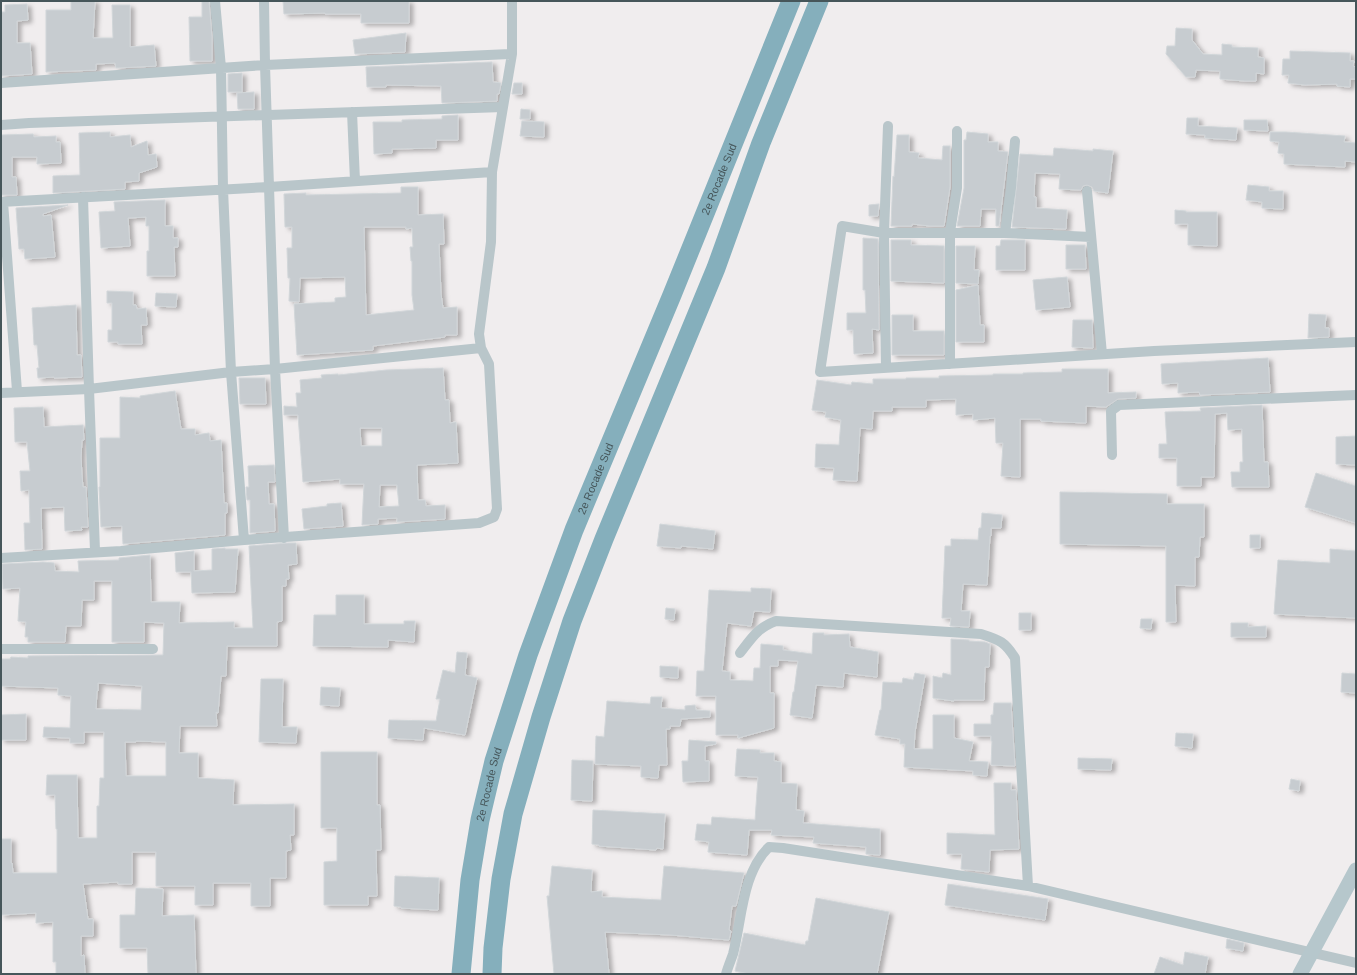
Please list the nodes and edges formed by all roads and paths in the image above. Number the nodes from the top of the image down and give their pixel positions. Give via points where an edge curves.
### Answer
1 (214, 1) edge
2 (264, 1) edge
3 (512, 1) edge
4 (779, 1) edge
5 (791, 1) edge
6 (819, 1) edge
7 (512, 54) junction
8 (265, 65) junction
9 (221, 68) junction
10 (1, 83) edge
11 (503, 107) junction
12 (352, 112) junction
13 (267, 115) junction
14 (222, 116) junction
15 (1, 125) edge
16 (888, 126) dead end
17 (738, 131) junction
18 (957, 131) dead end
19 (1015, 141) dead end
20 (492, 172) junction
21 (356, 181) junction
22 (269, 187) junction
23 (223, 189) junction
24 (1087, 191) dead end
25 (83, 197) junction
26 (2, 202) edge
27 (950, 232) junction
28 (884, 233) junction
29 (1005, 233) junction
30 (1091, 237) junction
31 (1356, 342) edge
32 (481, 348) junction
33 (1102, 354) junction
34 (950, 364) junction
35 (886, 368) junction
36 (275, 370) junction
37 (231, 372) junction
38 (89, 389) junction
39 (17, 391) junction
40 (1, 393) edge
41 (1356, 394) edge
42 (1112, 455) dead end
43 (284, 538) junction
44 (244, 540) junction
45 (95, 551) junction
46 (1, 558) edge
47 (1, 649) edge
48 (153, 649) dead end
49 (740, 653) dead end
50 (1356, 870) edge
51 (1028, 886) junction
52 (1311, 953) junction
53 (1356, 963) edge
54 (461, 974) edge
55 (492, 974) edge
56 (726, 974) edge
57 (1300, 974) edge

1 - 9 street
2 - 8 street
3 - 7 street
4 - 17 highway
5 - 17 highway, 2e Rocade Sud
6 - 55 highway via 761,143 716,268 572,621 513,814 501,879
7 - 8 street
7 - 11 street
8 - 9 street
8 - 13 street
9 - 10 street
9 - 14 street
11 - 12 street
11 - 20 street
12 - 13 street
12 - 21 street
13 - 14 street
13 - 22 street
14 - 15 street
14 - 23 street
16 - 28 street
17 - 54 highway, 2e Rocade Sud via 577,524 528,655 494,760 480,820 470,880
18 - 27 street via 957,188
19 - 29 street
20 - 21 street
20 - 32 street via 491,242 479,334
21 - 22 street
22 - 23 street
22 - 36 street
23 - 25 street
23 - 37 street
24 - 30 street
25 - 26 street
25 - 38 street
26 - 39 street
27 - 28 street
27 - 29 street
27 - 34 street
28 - 35 street
28 - 35 street via 842,226 820,372
29 - 30 street
30 - 33 street
31 - 33 street
32 - 36 street
32 - 43 street via 488,364 497,509 494,517 479,523
33 - 34 street
34 - 35 street
36 - 37 street
36 - 43 street
37 - 38 street
37 - 44 street
38 - 39 street
38 - 45 street
39 - 40 street
41 - 42 street via 1119,405 1111,411
43 - 44 street
44 - 45 street
45 - 46 street
47 - 48 street
49 - 51 street via 764,625 776,621 981,634 1007,646 1015,658
50 - 52 main road
51 - 52 street
51 - 56 street via 769,847 760,856 745,891 733,954
52 - 53 street
52 - 57 main road

